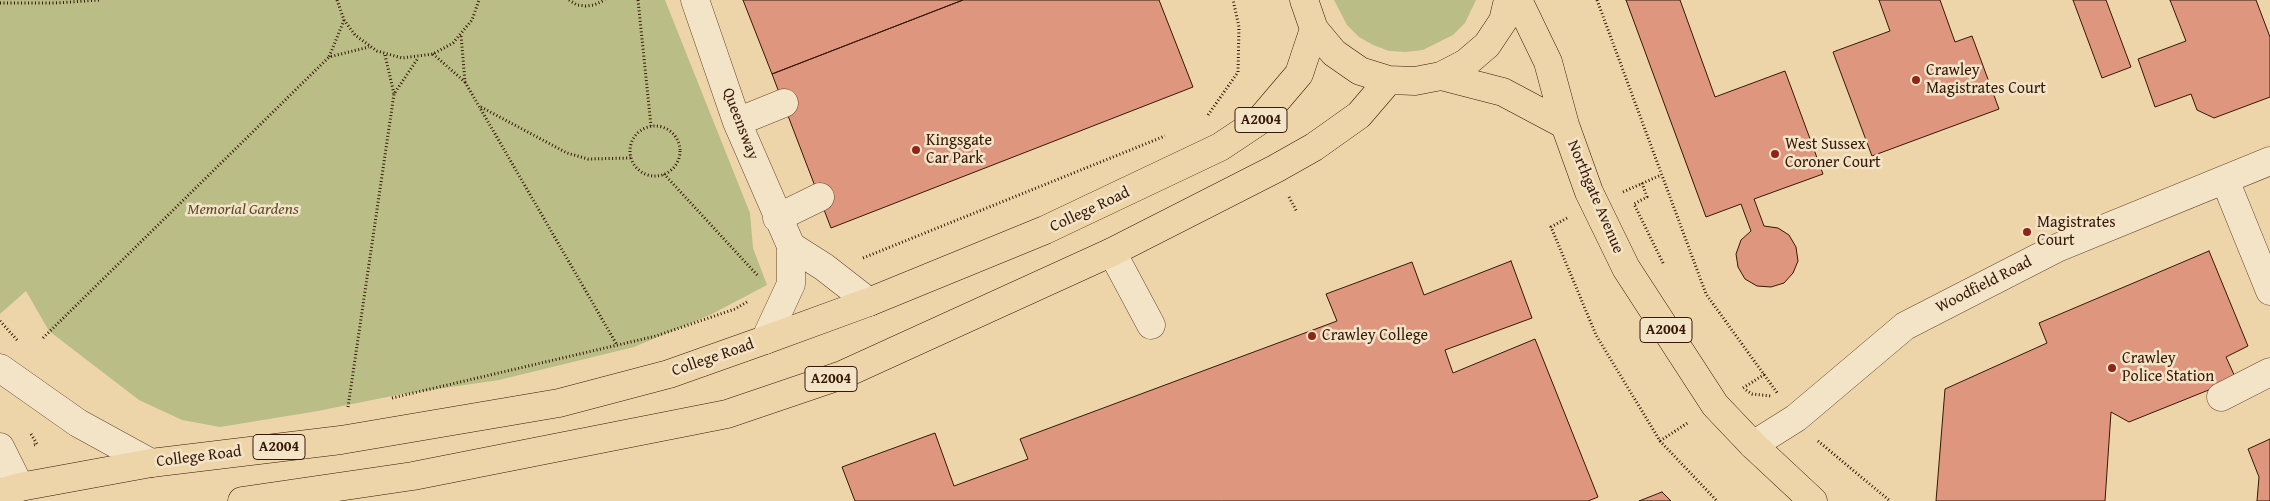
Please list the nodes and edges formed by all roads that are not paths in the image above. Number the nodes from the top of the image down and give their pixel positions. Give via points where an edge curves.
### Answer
1 (695, 0) edge
2 (1304, 0) edge
3 (1508, 0) edge
4 (1518, 0) edge
5 (1314, 29) junction
6 (1441, 76) junction
7 (1389, 80) junction
8 (784, 104) dead end
9 (738, 122) junction
10 (1565, 125) junction
11 (2270, 161) edge
12 (2224, 180) junction
13 (820, 197) dead end
14 (777, 218) junction
15 (791, 246) junction
16 (1112, 252) junction
17 (2270, 291) edge
18 (869, 302) junction
19 (1151, 325) dead end
20 (764, 340) junction
21 (0, 368) edge
22 (2270, 372) edge
23 (2221, 397) dead end
24 (1753, 445) junction
25 (0, 447) edge
26 (151, 463) junction
27 (21, 495) edge
28 (250, 500) edge
29 (1813, 501) edge

1 - 9 street, Queensway
2 - 5 main road
3 - 6 main road via 1502,21 1487,45 1466,64
4 - 10 main road, Northgate Avenue / A2004 via 1548,62
5 - 7 main road via 1334,53 1360,71
5 - 18 main road, College Road / A2004 via 1299,74 1259,121 1220,147 1045,230
6 - 7 main road via 1415,82
6 - 10 main road, Northgate Avenue via 1503,92
7 - 16 main road, A2004 via 1359,115 1314,147
8 - 9 street
9 - 14 street, Queensway
10 - 24 main road, Northgate Avenue / A2004 via 1595,205 1626,268 1715,405
11 - 12 street, Woodfield Road
12 - 17 street
12 - 24 street, Woodfield Road via 2056,248 1905,326 1796,418
13 - 14 street
14 - 15 street, Queensway
15 - 18 street
15 - 20 street, Queensway via 791,284
16 - 19 street
16 - 28 main road, A2004 via 842,375 727,414 413,476
18 - 20 main road, College Road / A2004
20 - 26 main road, College Road / A2004 via 669,374 559,404 340,440
21 - 26 street via 78,424
22 - 23 street
24 - 29 main road, Northgate Avenue / A2004
25 - 27 street
26 - 27 main road, College Road / A2004

